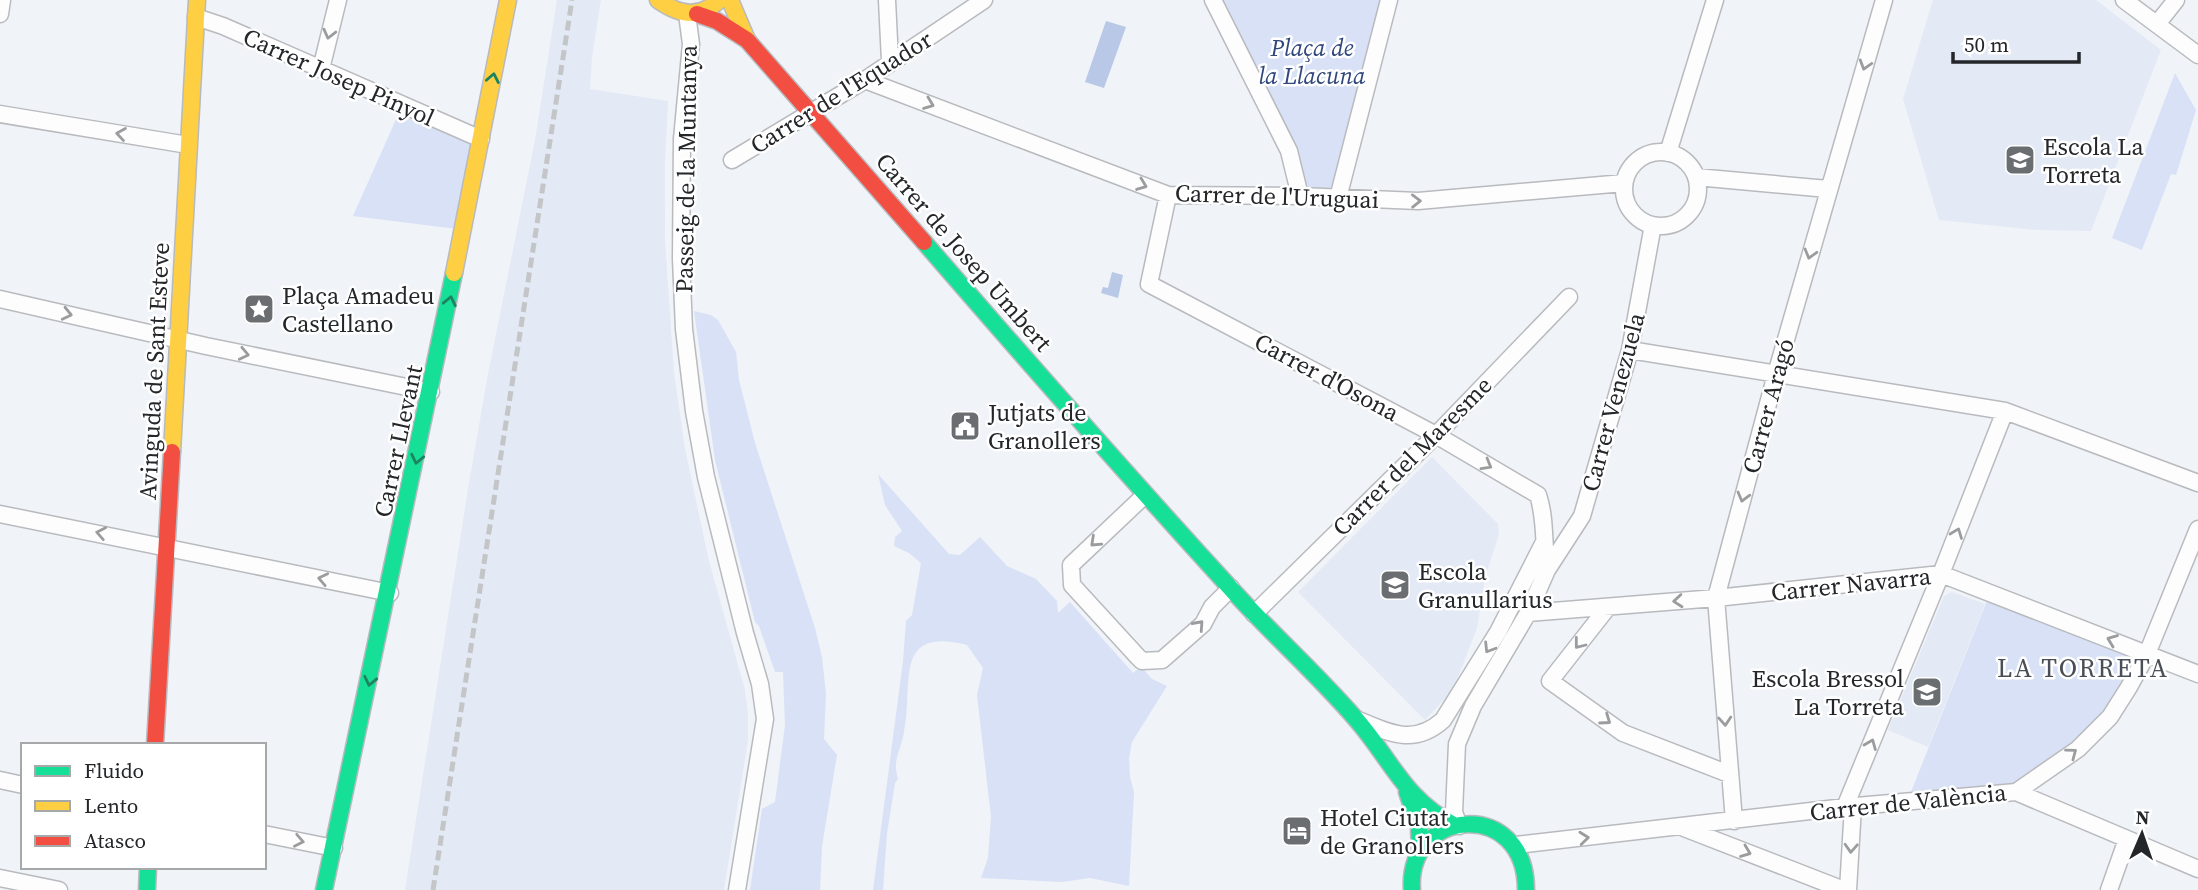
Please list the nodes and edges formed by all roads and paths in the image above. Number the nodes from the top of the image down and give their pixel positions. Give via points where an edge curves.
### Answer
1 (2, 0) edge
2 (338, 0) edge
3 (508, 0) edge
4 (658, 0) edge
5 (719, 0) edge
6 (730, 0) edge
7 (887, 0) edge
8 (1213, 0) edge
9 (1389, 0) edge
10 (1715, 0) edge
11 (1884, 0) edge
12 (2124, 0) edge
13 (2176, 0) edge
14 (975, 3) edge
15 (197, 8) edge
16 (0, 14) edge
17 (692, 14) junction
18 (2157, 24) junction
19 (747, 40) junction
20 (2198, 55) edge
21 (890, 61) junction
22 (321, 69) junction
23 (865, 80) junction
24 (812, 112) junction
25 (0, 114) edge
26 (481, 139) junction
27 (188, 145) junction
28 (1668, 153) junction
29 (732, 160) dead end
30 (1696, 177) junction
31 (1624, 183) junction
32 (1828, 189) junction
33 (1168, 195) junction
34 (1300, 196) junction
35 (1338, 198) junction
36 (1653, 225) junction
37 (1569, 297) dead end
38 (0, 299) edge
39 (178, 340) junction
40 (1630, 350) junction
41 (1776, 373) junction
42 (431, 392) junction
43 (2005, 411) junction
44 (1436, 435) junction
45 (2198, 483) edge
46 (1145, 495) junction
47 (0, 514) edge
48 (2198, 529) edge
49 (1543, 544) junction
50 (168, 546) junction
51 (1548, 570) junction
52 (1941, 574) junction
53 (1231, 588) junction
54 (390, 593) junction
55 (1716, 598) junction
56 (1608, 607) junction
57 (1528, 613) junction
58 (1254, 614) junction
59 (2147, 654) junction
60 (2198, 674) edge
61 (1356, 719) junction
62 (155, 743) edge
63 (1729, 774) junction
64 (0, 780) edge
65 (21, 785) edge
66 (1405, 787) junction
67 (2016, 792) junction
68 (1849, 806) junction
69 (1734, 821) junction
70 (1457, 826) junction
71 (1682, 827) junction
72 (266, 834) edge
73 (2127, 839) junction
74 (1516, 845) junction
75 (334, 848) junction
76 (1420, 851) junction
77 (148, 869) edge
78 (2198, 869) edge
79 (0, 878) edge
80 (1529, 886) edge
81 (59, 890) edge
82 (147, 890) edge
83 (324, 890) edge
84 (737, 890) edge
85 (1412, 890) edge
86 (1846, 890) edge
87 (2109, 890) edge

1 - 16 street
2 -> 22 street
26 -> 3 street, Carrer Llevant
4 - 17 street via 672,11
5 - 17 street via 713,8
6 - 19 street
7 - 21 street
8 - 34 street via 1289,151
9 - 35 street
10 - 28 street
11 -> 32 street, Carrer Aragó
12 - 18 street
13 - 18 street
14 - 21 street, Carrer de l'Equador
15 - 22 street, Carrer Josep Pinyol
15 - 27 street, Avinguda de Sant Esteve
17 - 19 street via 717,21
17 - 84 street, Passeig de la Muntanya via 682,139 684,329 706,477 765,719
18 - 20 street
19 - 24 street, Carrer de Josep Umbert
21 - 23 street, Carrer de l'Equador
22 - 26 street, Carrer Josep Pinyol
23 - 24 street, Carrer de l'Equador
23 -> 33 street, Carrer de l'Uruguai
24 - 29 street, Carrer de l'Equador
24 - 46 street, Carrer de Josep Umbert
27 -> 25 street
42 -> 26 street, Carrer Llevant
27 - 39 street, Avinguda de Sant Esteve
28 - 30 street via 1681,158
28 - 31 street via 1650,153 1638,160
30 - 32 street
30 - 36 street via 1692,209 1671,224
35 -> 31 street, Carrer de l'Uruguai via 1418,201
31 - 36 street via 1625,201 1632,212
32 -> 41 street, Carrer Aragó
33 - 34 street, Carrer de l'Uruguai
33 - 44 street, Carrer d'Osona via 1149,284
34 - 35 street, Carrer de l'Uruguai
36 - 40 street, Carrer Venezuela
37 - 44 street, Carrer del Maresme
38 -> 39 street
39 -> 42 street
39 - 50 street, Avinguda de Sant Esteve
40 - 41 street
40 - 51 street, Carrer Venezuela via 1582,516
41 - 43 street
41 -> 55 street, Carrer Aragó
42 -> 54 street, Carrer Llevant
43 - 45 street
52 -> 43 street
44 -> 49 street, Carrer d'Osona via 1538,495 1544,514
44 - 58 street, Carrer del Maresme
46 - 53 street, Carrer de Josep Umbert
46 -> 53 street via 1071,565 1072,585 1142,661 1162,660 1203,624
50 -> 47 street
48 - 59 street, Carrer de València
49 - 51 street
49 -> 61 street, Carrer de Josep Umbert via 1499,632 1443,720 1431,731 1400,735
54 -> 50 street
50 - 62 street, Avinguda de Sant Esteve
51 - 57 street, Carrer Venezuela
52 - 55 street, Carrer Navarra
59 -> 52 street, Carrer Navarra
68 -> 52 street
53 - 58 street, Carrer de Josep Umbert
54 -> 75 street, Carrer Llevant
55 -> 56 street, Carrer Navarra
55 -> 63 street, Carrer Aragó
56 - 57 street, Carrer Navarra
56 -> 63 street via 1550,681 1623,733
57 - 70 street, Carrer Venezuela via 1473,706 1457,744
58 - 61 street, Carrer de Josep Umbert
59 - 60 street, Carrer Navarra
67 -> 59 street, Carrer de València via 2078,749 2110,717
61 - 66 street, Carrer de Josep Umbert
63 - 69 street, Carrer Aragó
64 - 65 street
66 - 70 street via 1433,814
66 - 76 street via 1419,827
67 - 68 street, Carrer de València
67 - 73 street
68 - 69 street, Carrer de València
68 -> 86 street
69 - 71 street, Carrer de València
70 - 74 street via 1494,830
70 - 76 street via 1441,832
74 -> 71 street, Carrer de València
71 -> 86 street
72 -> 75 street
73 - 78 street
73 - 87 street
74 - 80 street
75 - 83 street, Carrer Llevant
76 - 85 street
77 - 82 street
79 - 81 street

